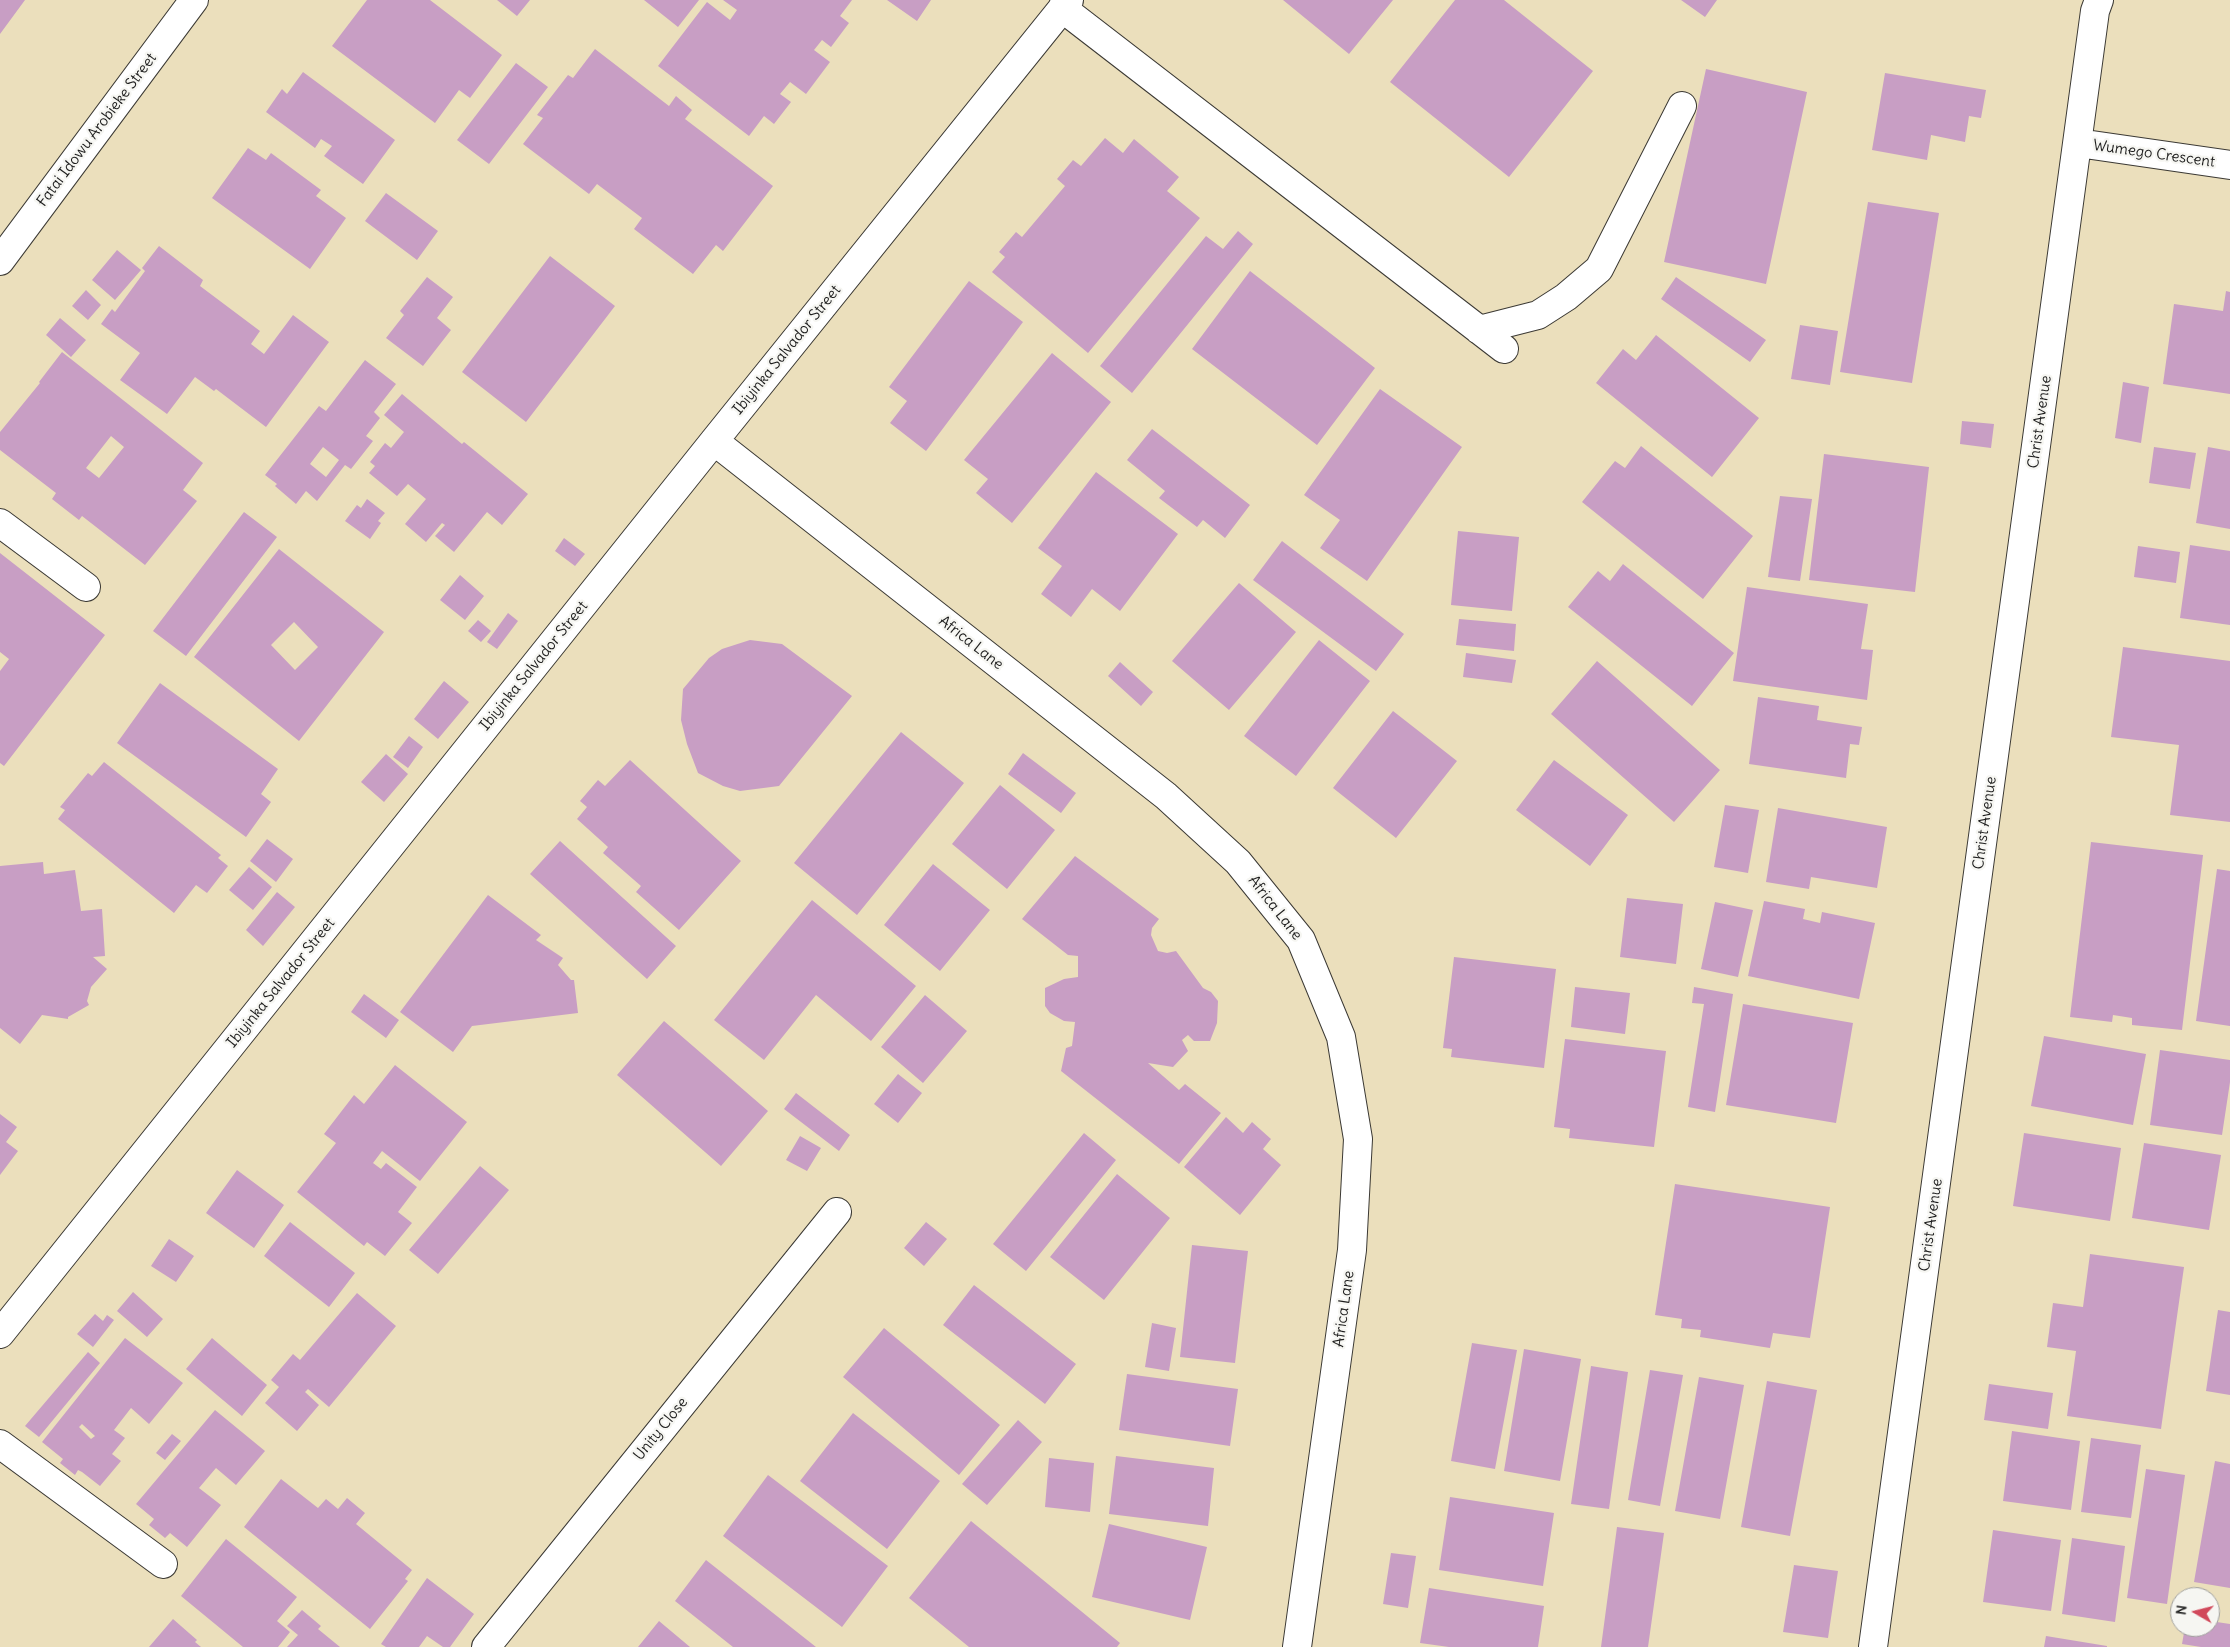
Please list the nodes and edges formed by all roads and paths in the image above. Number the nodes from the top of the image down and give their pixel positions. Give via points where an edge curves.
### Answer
1 (194, 0) edge
2 (2099, 0) edge
3 (1066, 4) edge
4 (1682, 106) dead end
5 (2078, 143) junction
6 (2230, 165) edge
7 (0, 261) edge
8 (1478, 330) junction
9 (1504, 349) dead end
10 (714, 441) junction
11 (0, 523) edge
12 (86, 587) dead end
13 (837, 1212) dead end
14 (0, 1334) edge
15 (0, 1444) edge
16 (163, 1564) dead end
17 (486, 1647) edge
18 (1297, 1647) edge
19 (1873, 1647) edge

1 - 7 street, Fatai Idowu Arobieke Street
2 - 5 street, Christ Avenue
3 - 8 street
3 - 10 street, Ibiyinka Salvador Street
4 - 8 street via 1599,269 1538,315
5 - 6 street, Wumego Crescent
5 - 19 street, Christ Avenue
8 - 9 street
10 - 14 street, Ibiyinka Salvador Street
10 - 18 street, Africa Lane via 1166,796 1238,862 1301,940 1341,1037 1358,1140 1352,1250
11 - 12 street
13 - 17 street, Unity Close
15 - 16 street

